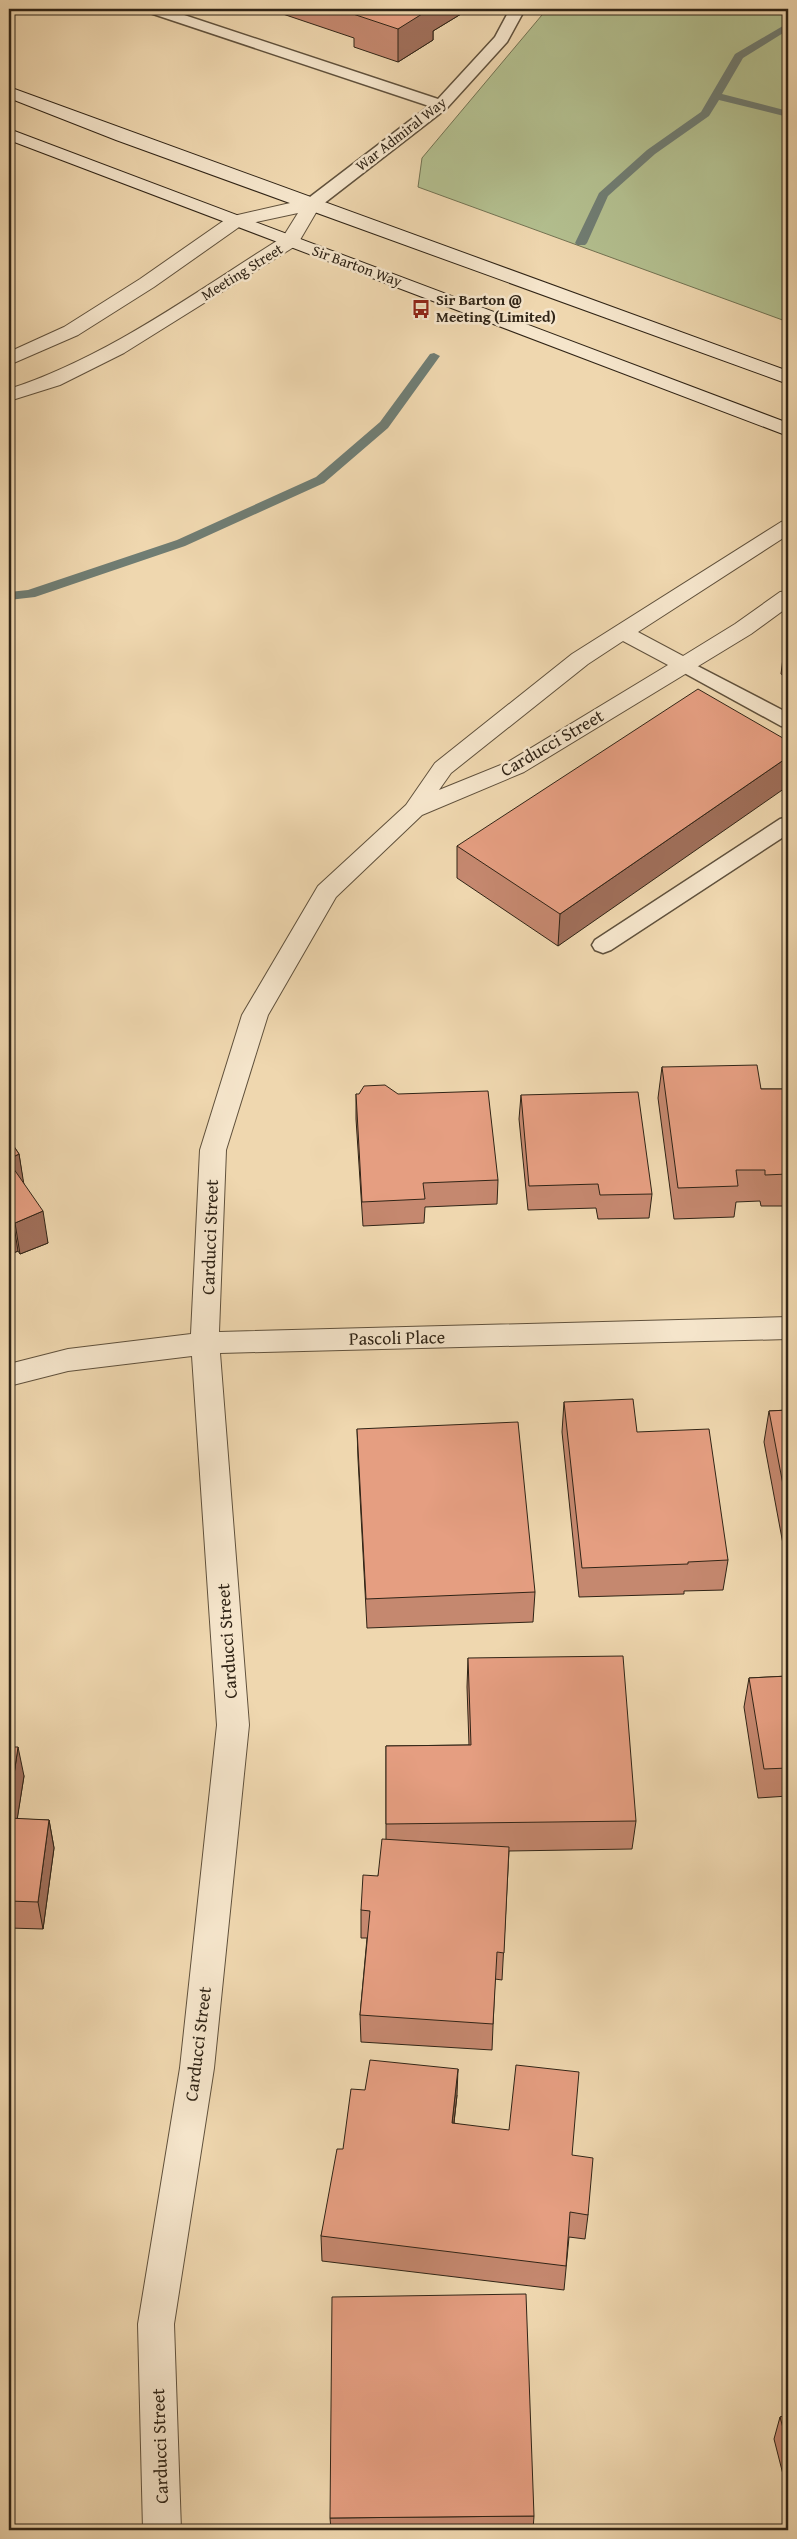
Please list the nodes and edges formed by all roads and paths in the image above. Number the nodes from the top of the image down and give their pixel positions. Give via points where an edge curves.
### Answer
1 (152, 9) edge
2 (517, 9) edge
3 (9, 92) edge
4 (441, 105) junction
5 (9, 134) edge
6 (312, 204) junction
7 (236, 221) junction
8 (290, 241) junction
9 (9, 359) edge
10 (788, 378) edge
11 (9, 395) edge
12 (788, 430) edge
13 (788, 526) edge
14 (788, 597) edge
15 (622, 632) junction
16 (684, 665) junction
17 (788, 721) edge
18 (414, 810) junction
19 (788, 824) edge
20 (603, 945) dead end
21 (788, 1328) edge
22 (205, 1343) junction
23 (9, 1375) edge
24 (162, 2530) edge

1 - 4 lane
2 - 4 lane, War Admiral Way via 502,39
3 - 6 street
4 - 6 lane, War Admiral Way
5 - 7 street, Sir Barton Way
6 - 7 street
6 - 8 street, Meeting Street
6 - 10 street
7 - 8 street, Sir Barton Way
7 - 9 street via 71,331
8 - 11 street, Meeting Street via 118,348 53,381
8 - 12 street, Sir Barton Way
13 - 15 street, Carducci Street
14 - 16 street, Carducci Street
15 - 16 street
15 - 18 street, Carducci Street via 573,665 444,768
16 - 17 lane
16 - 18 street, Carducci Street via 516,767
18 - 22 street, Carducci Street via 327,892 255,1015 213,1150
19 - 20 lane
21 - 22 street, Pascoli Place
22 - 23 street, Pascoli Place via 68,1360
22 - 24 street, Carducci Street via 233,1725 197,2068 156,2324

